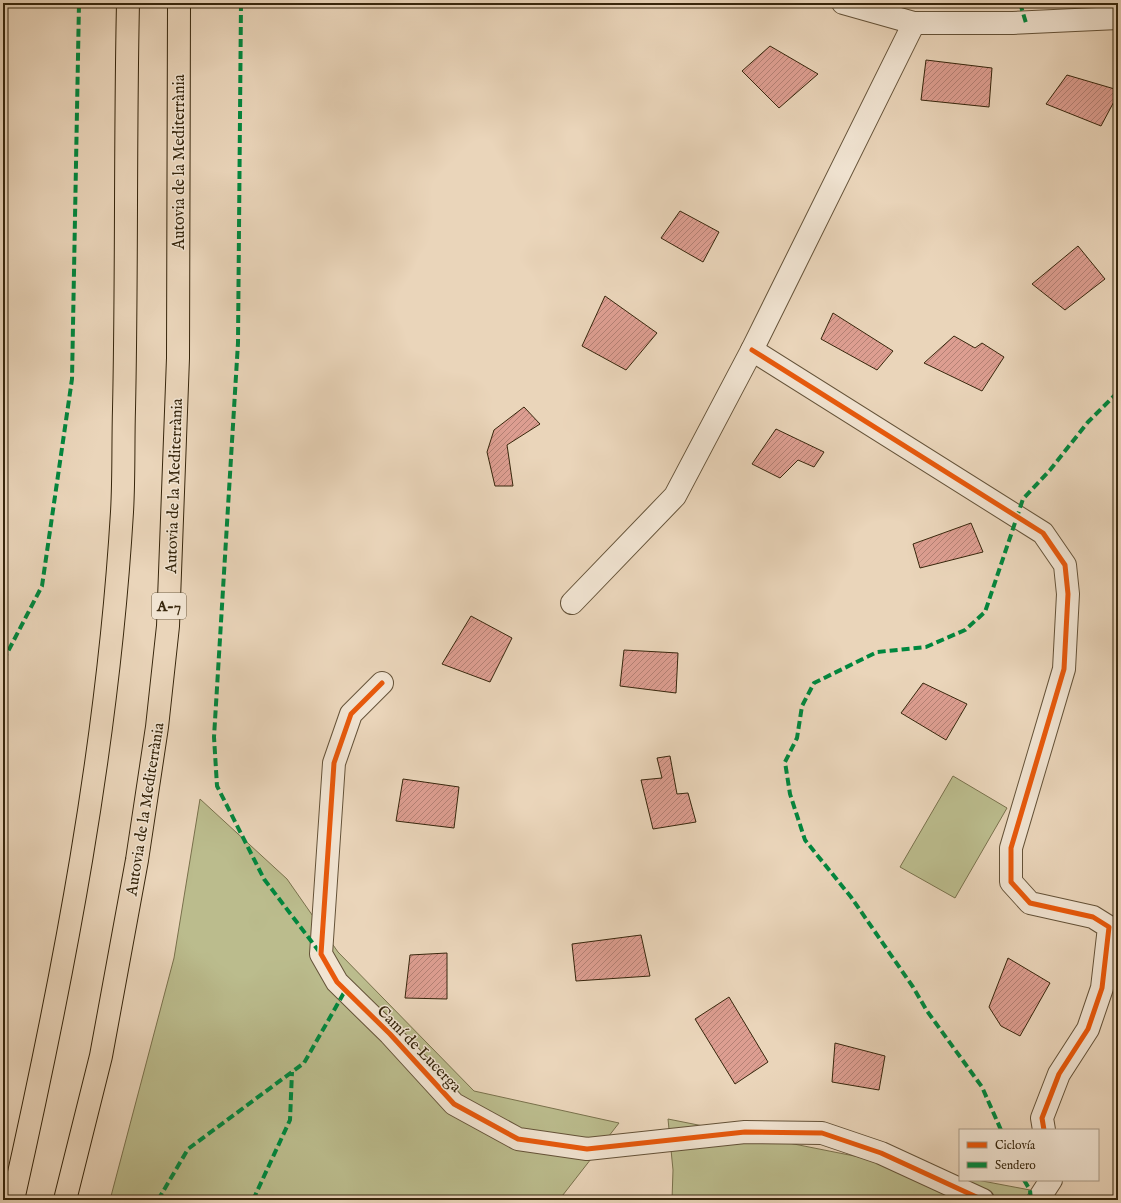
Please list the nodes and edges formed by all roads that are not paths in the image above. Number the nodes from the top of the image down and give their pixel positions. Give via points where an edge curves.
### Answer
1 (128, 3) edge
2 (179, 3) edge
3 (843, 3) edge
4 (1118, 18) edge
5 (914, 23) junction
6 (752, 350) junction
7 (572, 603) dead end
8 (382, 683) dead end
9 (1044, 1129) edge
10 (1052, 1181) edge
11 (1053, 1181) edge
12 (13, 1200) edge
13 (65, 1200) edge
14 (983, 1200) edge
15 (1038, 1200) edge
16 (1060, 1200) edge

1 - 12 highway via 122,511 108,679 93,794 54,1016
2 - 13 highway, Autovia de la Mediterrània / A-7 via 178,358 168,626 157,727 137,860 101,1056
3 - 5 street
4 - 5 street via 1013,23
5 - 6 street
6 - 7 street via 675,496
6 - 9 street via 1043,533 1064,565 1068,594 1064,669 1010,848 1011,882 1030,902 1093,918 1109,927 1102,988 1088,1029 1059,1074 1042,1118
8 - 14 street, Camí de Lucerga via 351,714 334,763 321,954 337,982 390,1034 454,1104 518,1139 587,1149 745,1132 822,1133 881,1153
10 - 15 street
11 - 16 street

